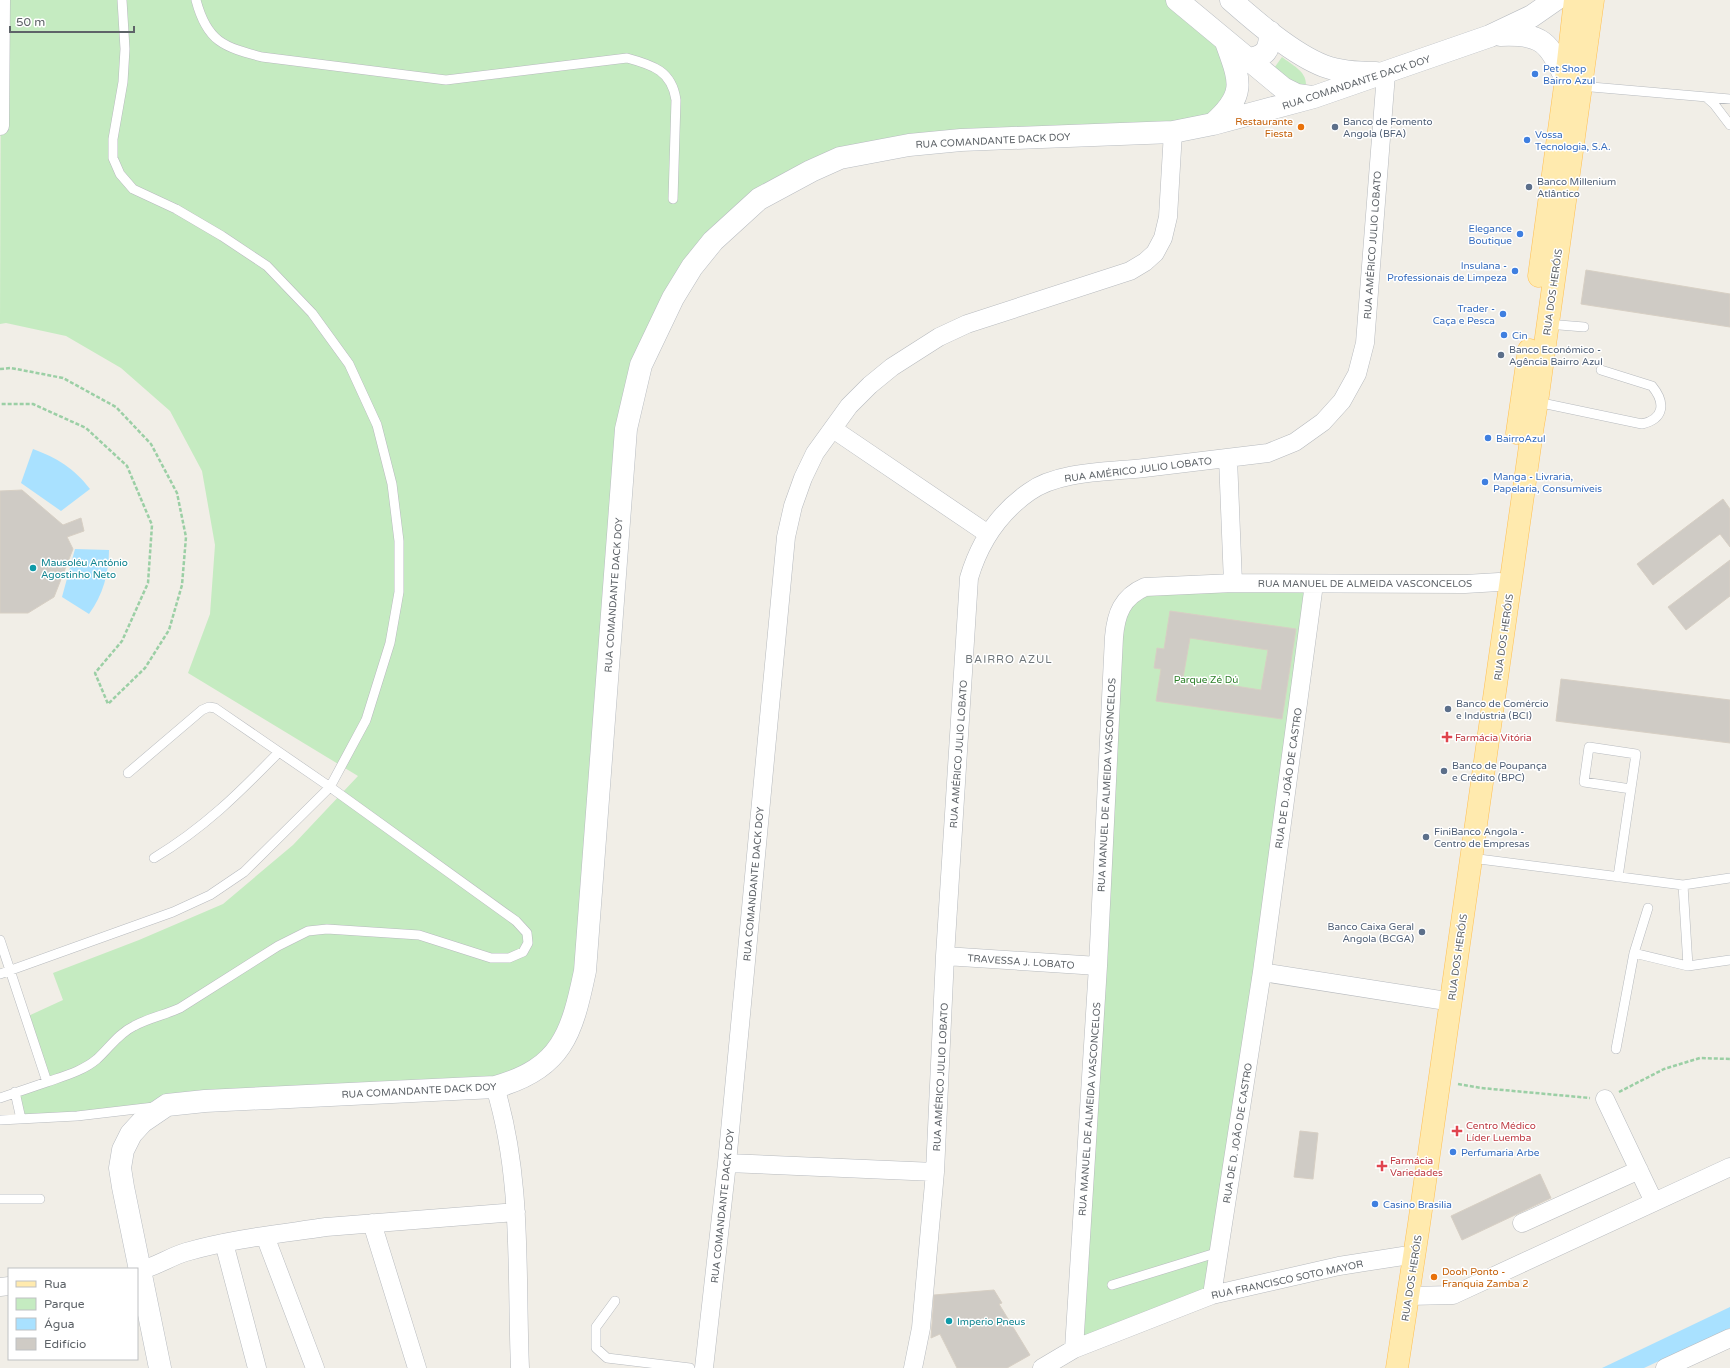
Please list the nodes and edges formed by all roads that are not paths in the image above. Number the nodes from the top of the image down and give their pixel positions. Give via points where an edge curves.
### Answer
1 (1, 0) edge
2 (122, 0) edge
3 (196, 0) edge
4 (1177, 0) edge
5 (1231, 0) edge
6 (1555, 0) edge
7 (1575, 0) edge
8 (1593, 0) edge
9 (1270, 32) junction
10 (1490, 36) junction
11 (1225, 40) junction
12 (1247, 59) junction
13 (1386, 74) junction
14 (1573, 83) junction
15 (1314, 97) junction
16 (1706, 97) junction
17 (1730, 99) edge
18 (1213, 124) junction
19 (1730, 125) edge
20 (0, 126) edge
21 (1173, 132) junction
22 (673, 199) dead end
23 (1547, 324) junction
24 (1584, 327) dead end
25 (1601, 370) dead end
26 (1537, 402) junction
27 (833, 429) junction
28 (1228, 458) junction
29 (988, 534) junction
30 (1499, 582) junction
31 (1233, 583) junction
32 (1314, 584) junction
33 (279, 752) junction
34 (128, 773) dead end
35 (330, 787) junction
36 (1631, 788) junction
37 (154, 858) dead end
38 (1472, 858) junction
39 (1618, 877) junction
40 (1730, 878) edge
41 (1683, 885) junction
42 (1648, 908) dead end
43 (0, 940) edge
44 (1634, 953) junction
45 (945, 956) junction
46 (1730, 960) edge
47 (1098, 966) junction
48 (1688, 966) junction
49 (11, 970) junction
50 (1262, 972) junction
51 (0, 974) edge
52 (1440, 1000) junction
53 (1616, 1048) dead end
54 (47, 1082) junction
55 (495, 1087) junction
56 (15, 1092) junction
57 (0, 1098) edge
58 (1606, 1099) road end
59 (167, 1105) junction
60 (20, 1119) junction
61 (0, 1120) edge
62 (727, 1163) junction
63 (1730, 1167) edge
64 (1639, 1170) junction
65 (935, 1172) junction
66 (0, 1199) edge
67 (40, 1199) dead end
68 (1654, 1202) junction
69 (516, 1212) junction
70 (372, 1223) junction
71 (1522, 1223) dead end
72 (265, 1236) junction
73 (224, 1243) junction
74 (1219, 1252) junction
75 (1403, 1256) junction
76 (137, 1268) edge
77 (138, 1271) edge
78 (1112, 1285) dead end
79 (1212, 1294) junction
80 (1408, 1296) junction
81 (615, 1301) dead end
82 (1730, 1338) edge
83 (1074, 1349) junction
84 (160, 1368) edge
85 (257, 1368) edge
86 (315, 1368) edge
87 (417, 1368) edge
88 (520, 1368) edge
89 (690, 1368) edge
90 (704, 1368) edge
91 (913, 1368) edge
92 (1042, 1368) edge
93 (1386, 1368) edge
94 (1397, 1368) edge
95 (1665, 1368) edge

1 - 20 street
2 - 35 lane via 126,49 113,139 113,158 120,174 133,189 176,209 267,266 312,313 349,364 377,425 392,484 399,541 399,592 390,643 366,720
3 - 22 lane via 203,21 218,41 233,49 262,57 446,80 627,58 655,68 666,75 674,87 676,100
4 - 11 street
5 - 9 street
6 - 10 street, RUA COMANDANTE DACK DOY via 1537,14
7 - 14 main road, RUA DOS HERÓIS
8 - 14 main road, RUA DOS HERÓIS
9 - 12 street via 1270,44 1265,52 1258,58
9 - 13 street via 1324,66 1354,73
10 - 13 street, RUA COMANDANTE DACK DOY
10 - 14 street, RUA COMANDANTE DACK DOY via 1522,34 1544,43
11 - 12 street
11 - 18 street via 1236,70 1238,92 1231,106
12 - 15 street via 1283,88 1297,95
13 - 15 street, RUA COMANDANTE DACK DOY
13 - 28 street, RUA AMÉRICO JULIO LOBATO via 1365,343 1357,374 1342,401 1323,422 1295,442 1268,453
14 - 16 lane
14 - 23 main road, RUA DOS HERÓIS
14 - 30 main road, RUA DOS HERÓIS
15 - 18 street, RUA COMANDANTE DACK DOY
16 - 17 lane
16 - 19 lane
18 - 21 street, RUA COMANDANTE DACK DOY
21 - 27 street, RUA COMANDANTE DACK DOY via 1168,217 1163,238 1155,253 1145,262 1111,278 967,324 939,338 911,353 870,385 849,406
21 - 55 street, RUA COMANDANTE DACK DOY via 961,140 909,145 840,158 758,200 713,241 692,267 673,298 641,365 626,429 585,971 580,992 567,1033 553,1057 530,1075
23 - 24 lane
23 - 26 main road, RUA DOS HERÓIS
25 - 26 lane via 1652,386 1658,393 1661,403 1657,417 1642,424
26 - 38 main road, RUA DOS HERÓIS
27 - 29 street
27 - 62 street, RUA COMANDANTE DACK DOY via 815,453 803,478 786,537
28 - 29 street, RUA AMÉRICO JULIO LOBATO via 1062,477 1029,491 1003,514
28 - 31 street
29 - 45 street, RUA AMÉRICO JULIO LOBATO via 976,556 969,578
30 - 32 street, RUA MANUEL DE ALMEIDA VASCONCELOS
30 - 52 main road, RUA DOS HERÓIS
31 - 32 street, RUA MANUEL DE ALMEIDA VASCONCELOS
31 - 47 street, RUA MANUEL DE ALMEIDA VASCONCELOS via 1144,587 1127,598 1116,618
32 - 50 street, RUA DE D. JOÃO DE CASTRO
33 - 34 lane via 215,708 209,707 202,710
33 - 35 lane
33 - 37 lane via 238,795 207,822
35 - 49 lane via 244,872 210,895 173,912
35 - 54 lane via 516,921 526,933 528,943 523,952 509,958 492,958 419,935 326,929 308,931 278,946 180,1008 123,1032 86,1066
36 - 36 lane via 1636,754 1589,747 1584,782
36 - 39 lane
38 - 39 lane
38 - 80 main road, RUA DOS HERÓIS
39 - 41 lane
40 - 41 lane
41 - 48 lane
42 - 44 lane
43 - 49 lane
44 - 48 lane
44 - 53 lane
45 - 47 street, TRAVESSA J. LOBATO
45 - 65 street, RUA AMÉRICO JULIO LOBATO
46 - 48 lane
47 - 83 street, RUA MANUEL DE ALMEIDA VASCONCELOS
49 - 51 lane
49 - 54 lane
50 - 52 street
50 - 74 street, RUA DE D. JOÃO DE CASTRO
52 - 75 main road, RUA DOS HERÓIS
54 - 56 lane
55 - 59 street, RUA COMANDANTE DACK DOY
55 - 69 street via 509,1140
56 - 57 lane
56 - 60 lane
58 - 64 street
59 - 60 lane via 78,1116
59 - 76 street via 142,1122 131,1134 123,1150 121,1174
60 - 61 lane
62 - 65 street
62 - 90 street, RUA COMANDANTE DACK DOY
63 - 68 street
64 - 68 street
64 - 71 street
65 - 91 street, RUA AMÉRICO JULIO LOBATO via 921,1328
66 - 67 lane
68 - 80 street via 1454,1295
69 - 70 street
69 - 88 street
70 - 72 street
70 - 87 street
72 - 73 street
72 - 86 street
73 - 77 street via 186,1252
73 - 85 street
74 - 78 lane
74 - 79 street, RUA DE D. JOÃO DE CASTRO
75 - 79 street, RUA FRANCISCO SOTO MAYOR via 1339,1266
75 - 93 main road, RUA DOS HERÓIS
77 - 84 street
79 - 83 street, RUA FRANCISCO SOTO MAYOR
80 - 94 main road, RUA DOS HERÓIS
81 - 89 lane via 596,1327 596,1348 607,1358
82 - 95 street
83 - 92 street, RUA FRANCISCO SOTO MAYOR

